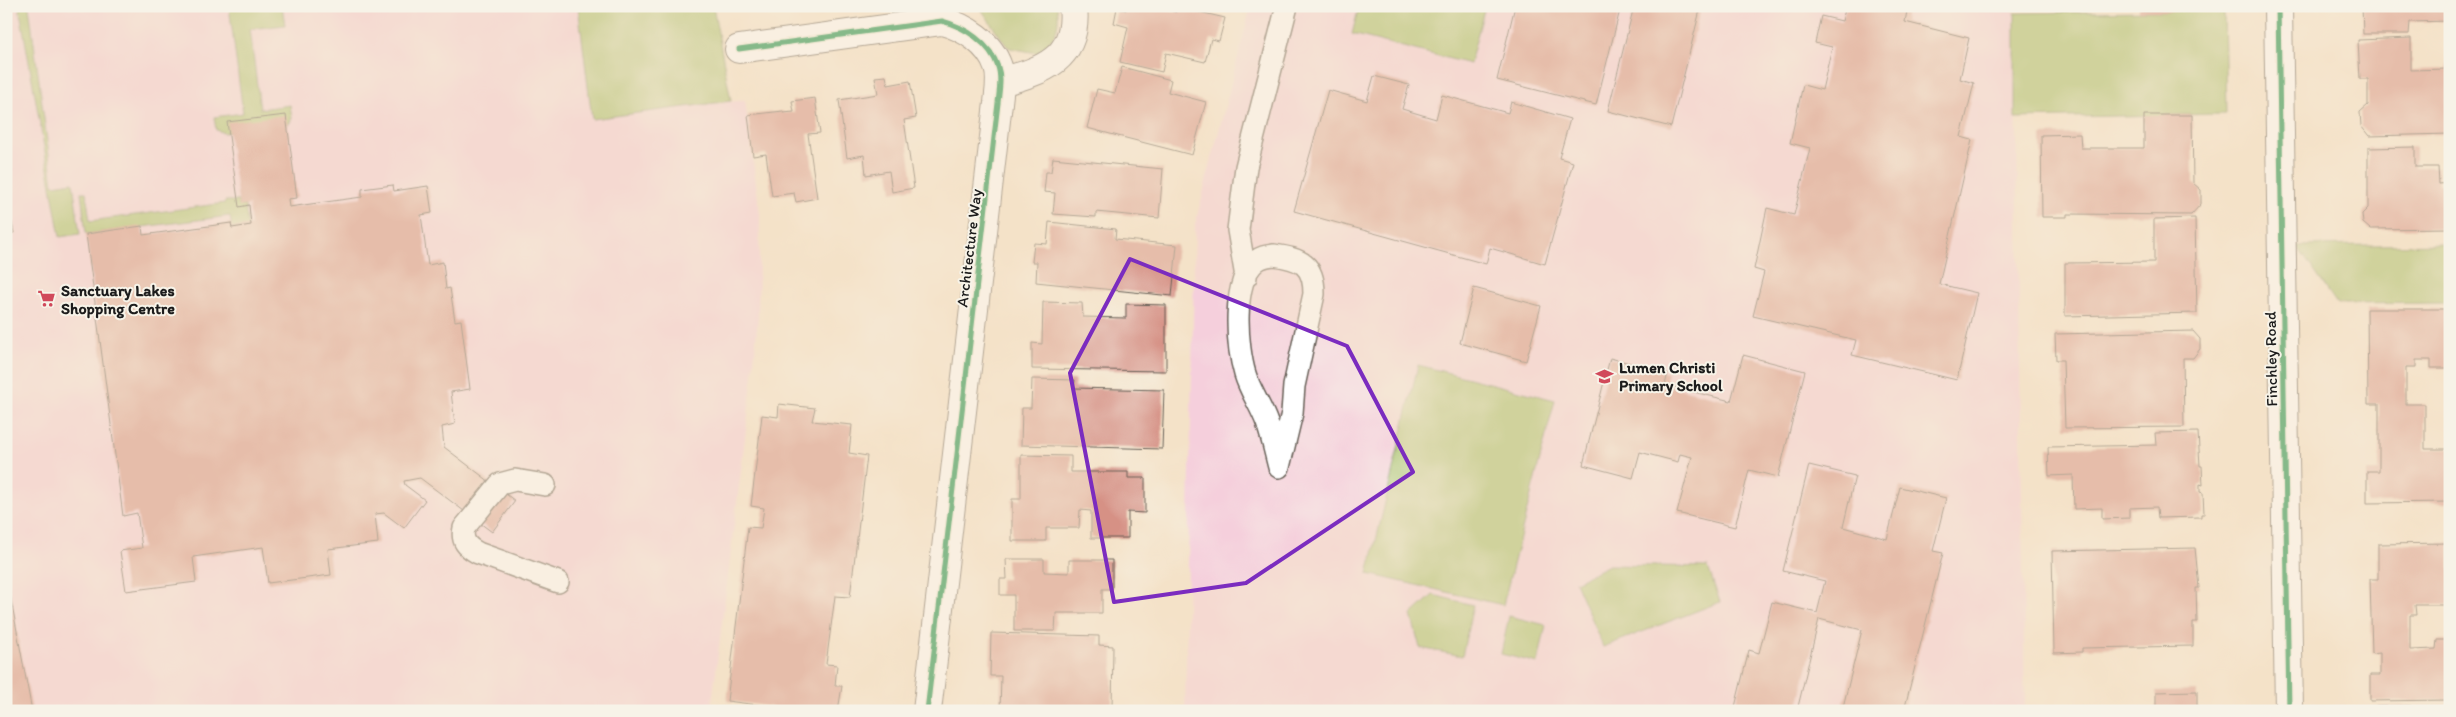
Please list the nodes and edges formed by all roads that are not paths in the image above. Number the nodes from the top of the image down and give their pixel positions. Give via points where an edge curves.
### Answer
1 (1073, 6) edge
2 (1287, 6) edge
3 (2278, 6) edge
4 (954, 15) edge
5 (739, 50) dead end
6 (1000, 82) junction
7 (1246, 277) junction
8 (545, 485) dead end
9 (558, 582) dead end
10 (926, 711) edge
11 (2289, 711) edge

1 - 6 street via 1072,35 1067,48 1056,61
2 - 7 lane via 1246,167 1238,230
3 - 11 street, Finchley Road
4 - 5 street, Architecture Way via 931,22
4 - 6 street, Architecture Way via 980,40 998,67
6 - 10 street, Architecture Way
7 - 7 lane via 1254,262 1274,255 1302,262 1314,279 1292,413 1279,467 1267,423 1246,375 1240,351 1238,306
8 - 9 lane via 515,480 500,484 464,528 462,535 464,542 478,554

